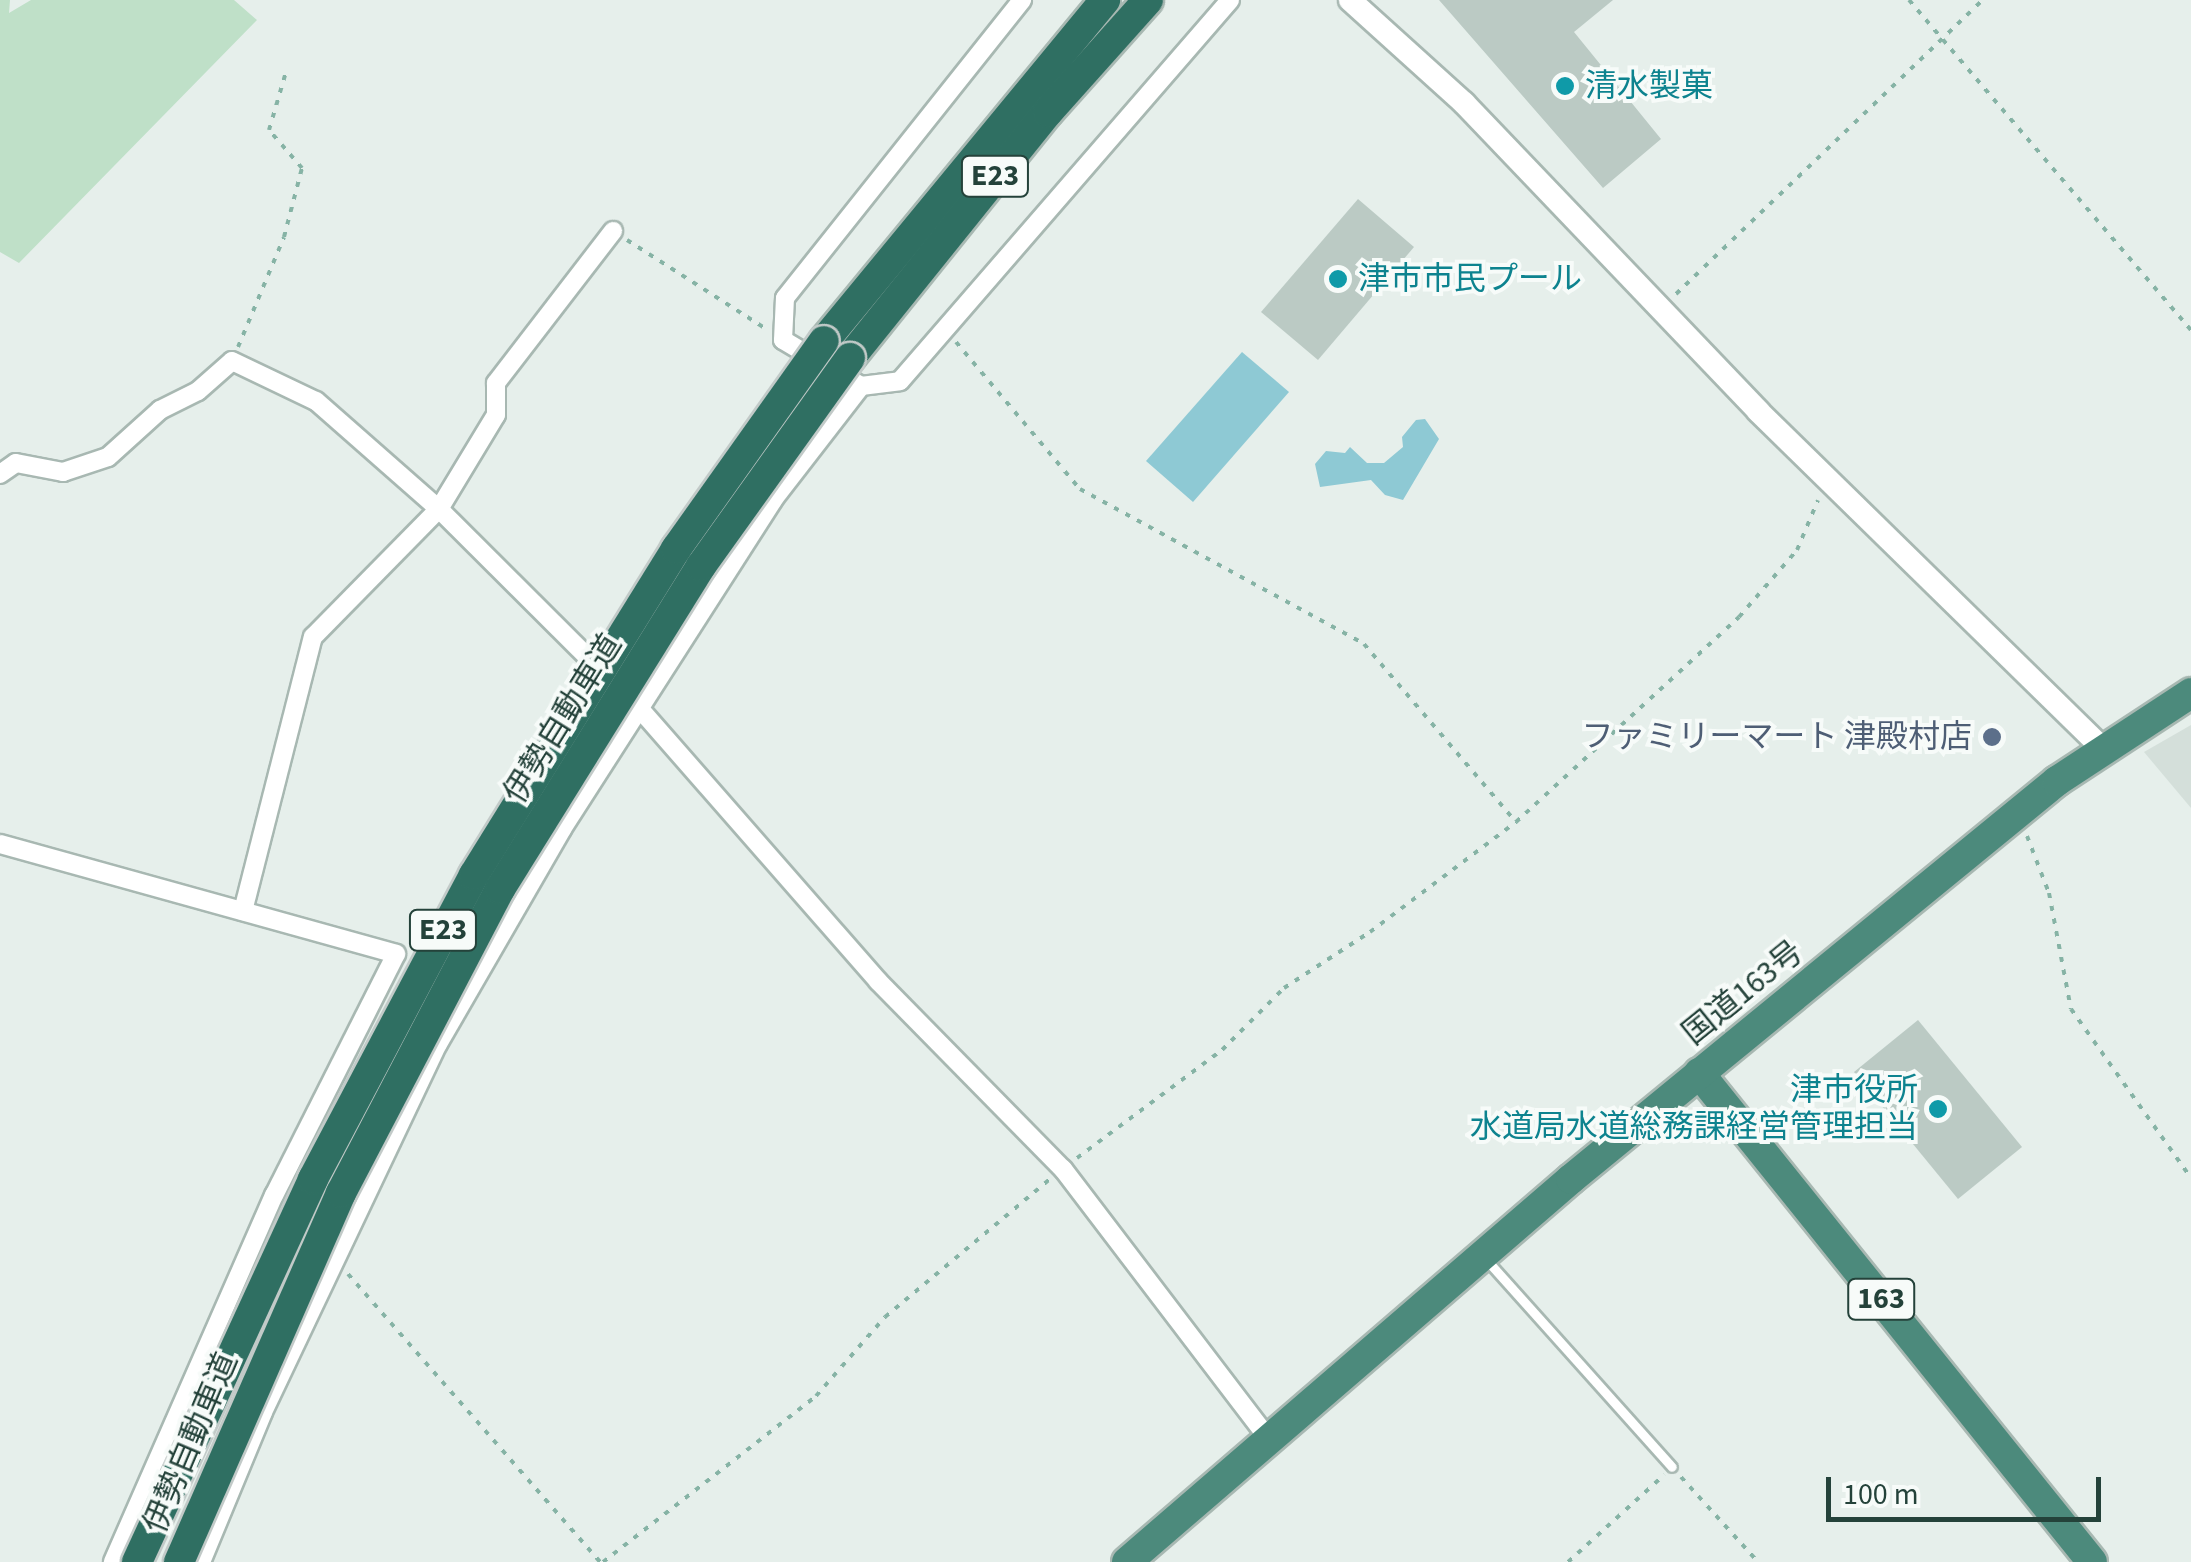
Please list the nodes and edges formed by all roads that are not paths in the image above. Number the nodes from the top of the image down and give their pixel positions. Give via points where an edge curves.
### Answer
1 (1022, 0) edge
2 (1106, 0) edge
3 (1148, 0) edge
4 (1230, 0) edge
5 (1350, 0) edge
6 (613, 231) road end
7 (856, 372) junction
8 (4, 463) edge
9 (439, 508) junction
10 (2191, 693) edge
11 (640, 709) junction
12 (2102, 748) junction
13 (0, 844) edge
14 (243, 910) junction
15 (1699, 1073) junction
16 (1483, 1256) junction
17 (1267, 1437) junction
18 (1672, 1467) road end
19 (113, 1562) edge
20 (137, 1562) edge
21 (178, 1562) edge
22 (201, 1562) edge
23 (1127, 1562) edge
24 (2092, 1562) edge

1 - 7 street via 785,298 783,340
2 - 20 highway, 伊勢自動車道 / E23, bridge via 824,341 676,549 474,875 313,1179
3 - 7 highway, 伊勢自動車道 / E23 via 1048,112
4 - 7 street via 900,381
5 - 12 street via 1464,103 1660,310
6 - 9 street via 492,390 496,415
7 - 11 street
7 - 21 highway, 伊勢自動車道 / E23, bridge via 701,566 500,890 341,1192
8 - 9 street via 62,472 108,457 160,410 232,361 316,401
9 - 11 street
9 - 14 street via 313,637
10 - 12 highway, 国道163号
11 - 17 street via 878,981 1063,1169
11 - 22 street via 562,828 438,1044
12 - 15 highway, 国道163号
13 - 14 street
14 - 19 street via 396,954 274,1195
15 - 16 highway, 国道163号
15 - 24 highway, 163
16 - 17 highway, 国道163号
16 - 18 lane
17 - 23 highway, 国道163号

